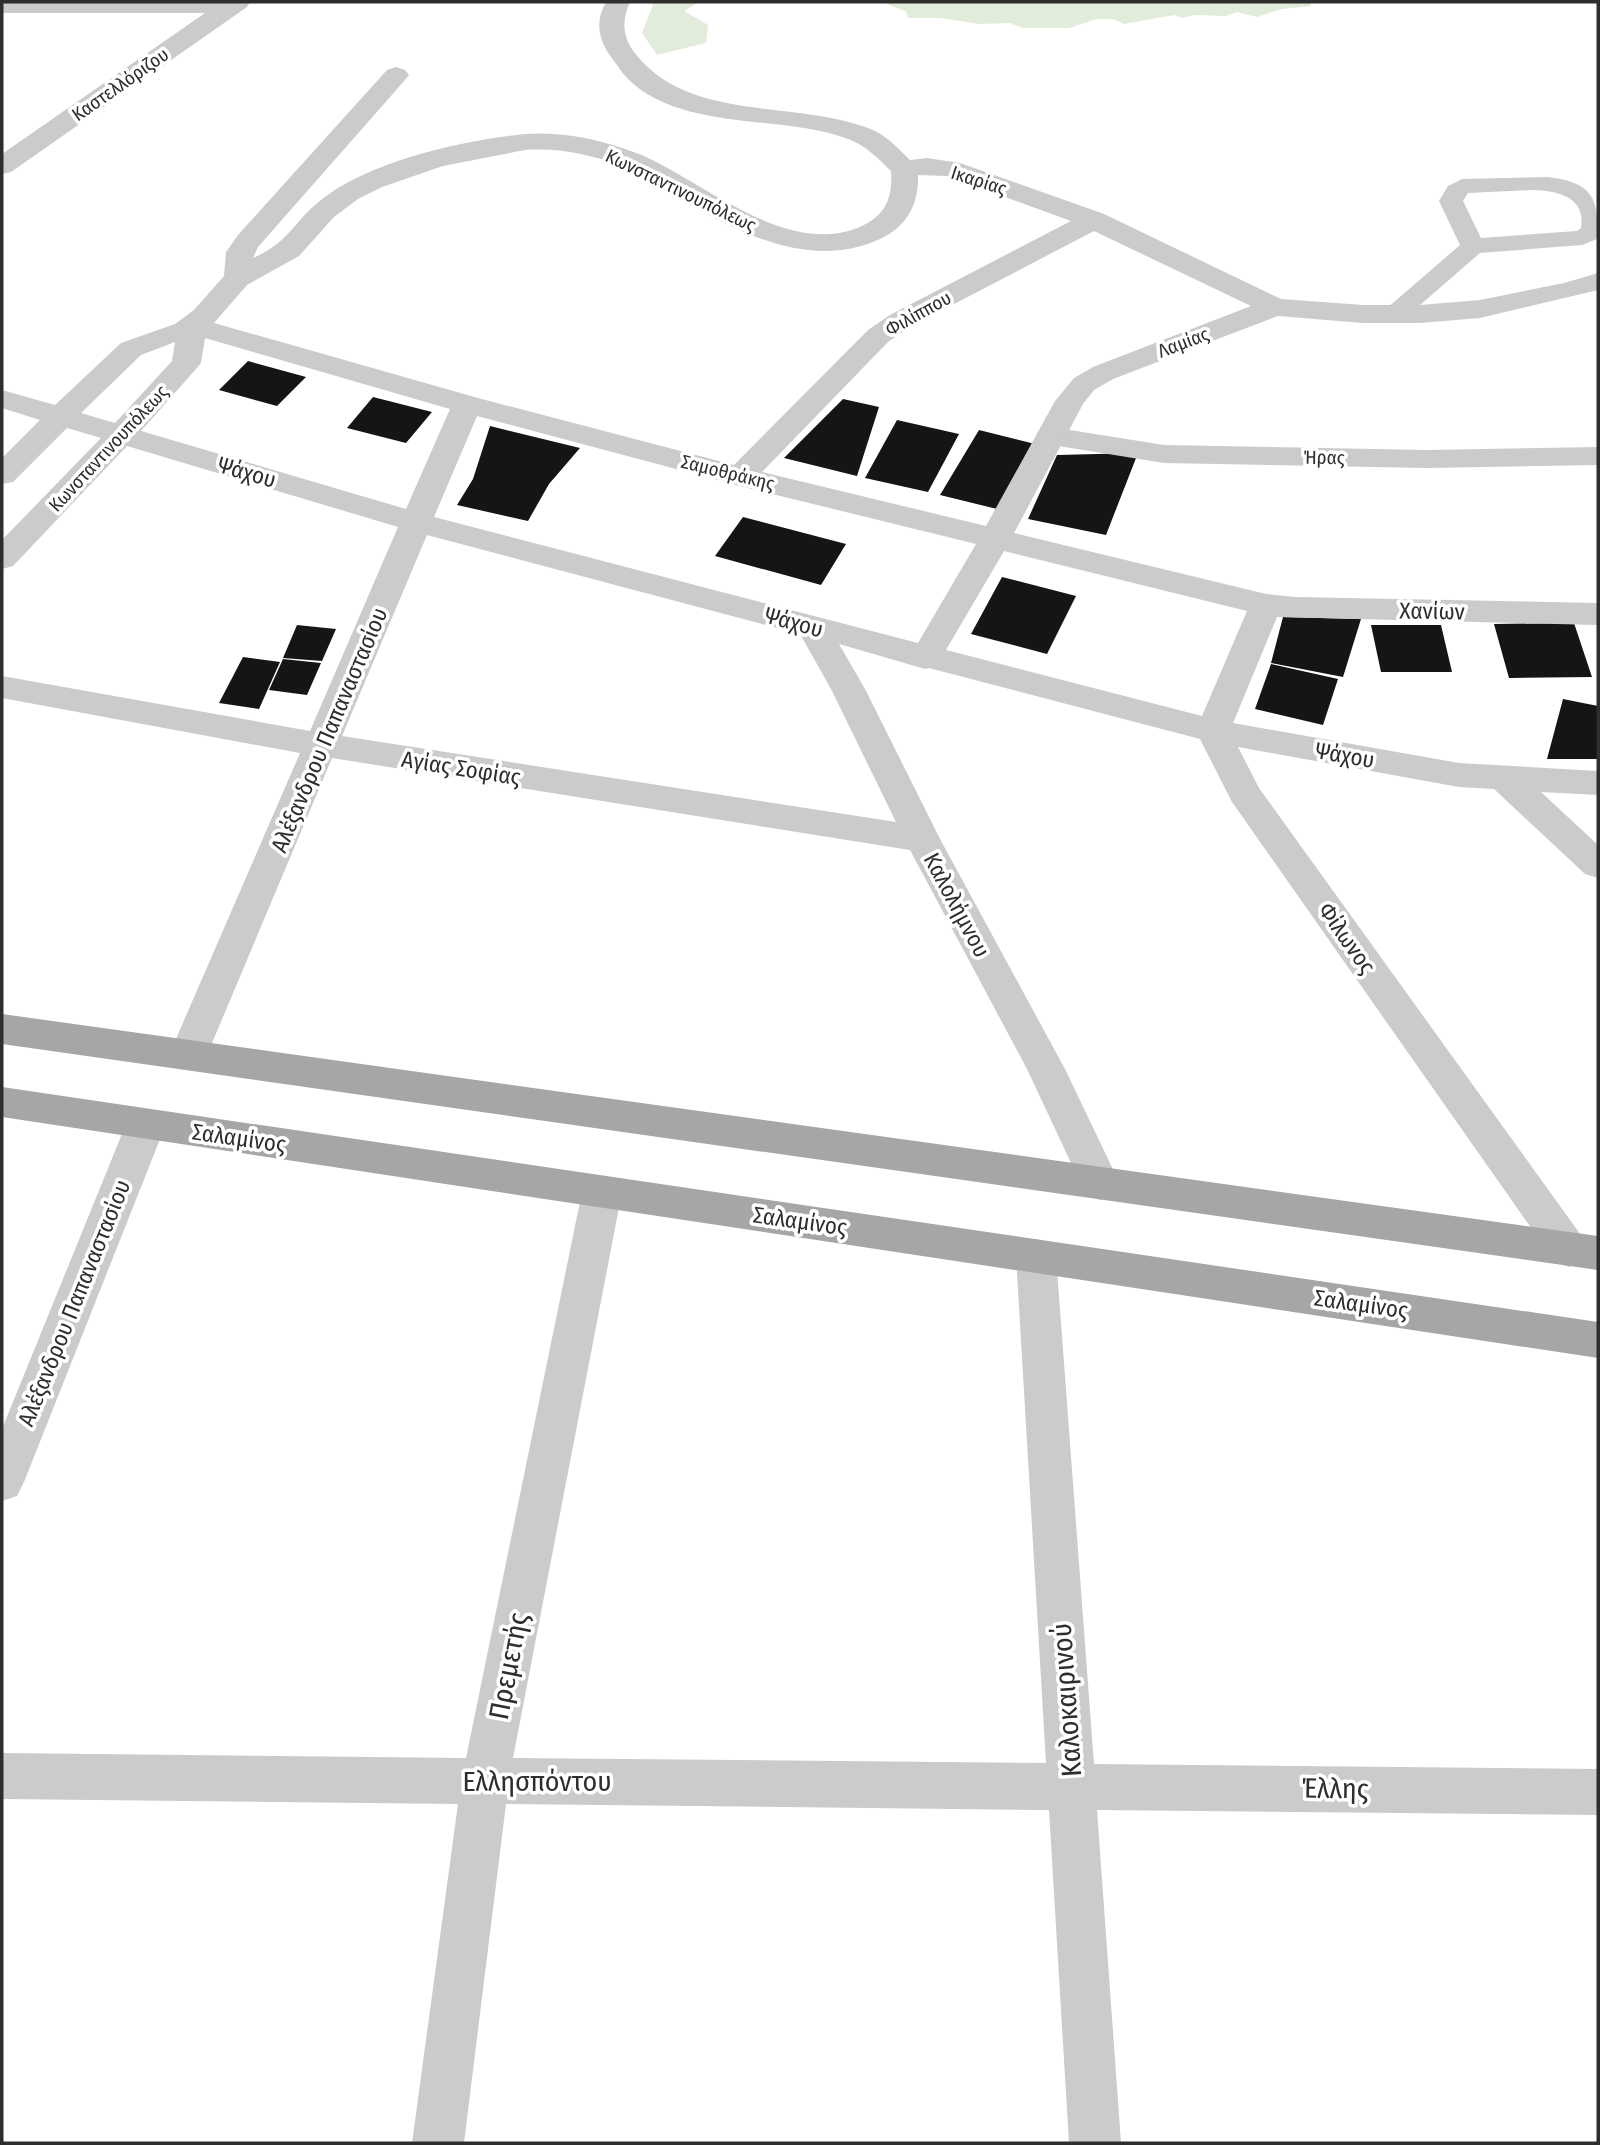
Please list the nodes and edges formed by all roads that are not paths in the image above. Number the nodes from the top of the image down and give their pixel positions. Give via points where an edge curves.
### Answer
1 (618, 2) edge
2 (67, 4) edge
3 (234, 4) edge
4 (2, 6) edge
5 (396, 75) dead end
6 (2, 166) edge
7 (904, 169) junction
8 (1094, 220) junction
9 (1473, 246) junction
10 (238, 277) junction
11 (1598, 281) edge
12 (1275, 307) junction
13 (1395, 314) junction
14 (193, 326) junction
15 (2, 399) edge
16 (467, 404) junction
17 (61, 417) junction
18 (121, 436) junction
19 (1051, 436) junction
20 (1598, 456) edge
21 (2, 475) edge
22 (740, 476) junction
23 (418, 523) junction
24 (996, 537) junction
25 (2, 559) edge
26 (1266, 605) junction
27 (1598, 614) edge
28 (813, 627) junction
29 (925, 658) junction
30 (2, 687) edge
31 (1213, 731) junction
32 (322, 745) junction
33 (1506, 780) junction
34 (1598, 783) edge
35 (922, 839) junction
36 (1598, 865) edge
37 (2, 1028) edge
38 (188, 1055) junction
39 (2, 1102) edge
40 (146, 1124) junction
41 (1100, 1184) junction
42 (603, 1192) junction
43 (1584, 1252) edge
44 (1036, 1256) junction
45 (1597, 1344) edge
46 (15, 1415) edge
47 (2, 1482) edge
48 (2, 1776) edge
49 (485, 1780) junction
50 (1073, 1785) junction
51 (1598, 1792) edge
52 (438, 2143) edge
53 (1095, 2143) edge

1 - 7 street via 612,11 611,36 624,60 656,86 728,112 806,121 858,133
2 - 3 street
2 - 4 street
3 - 6 street, Καστελλόριζου
5 - 10 street, Κωνσταντινουπόλεως via 248,241 240,252
7 - 8 street, Ικαρίας via 951,169
7 - 10 street, Κωνσταντινουπόλεως via 903,201 888,223 869,235 816,243 750,225 608,152 545,141 492,147 414,167 351,193 330,205 294,247
8 - 12 street, Ικαρίας
8 - 22 street, Φιλίππου via 878,336
9 - 9 lane via 1582,239 1594,227 1593,218 1580,192 1569,187 1462,186 1451,201
9 - 13 lane
10 - 14 street, Κωνσταντινουπόλεως
11 - 13 street, Λαμίας via 1480,309
12 - 13 street, Λαμίας
12 - 19 street, Λαμίας via 1103,373 1084,384
14 - 16 street, Σαμοθράκης
14 - 17 street, Κωνσταντινουπόλεως via 132,348
14 - 18 street, Κωνσταντινουπόλεως via 186,363
15 - 17 street, Ψάχου
16 - 22 street, Σαμοθράκης
16 - 23 street, Αλέξανδρου Παπαναστασίου
17 - 18 street, Ψάχου
17 - 21 street, Κωνσταντινουπόλεως
18 - 23 street, Ψάχου
18 - 25 street, Κωνσταντινουπόλεως
19 - 20 street, Ήρας via 1164,454 1427,459
19 - 24 street, Λαμίας
22 - 24 street, Σαμοθράκης
23 - 28 street, Ψάχου
23 - 32 street, Αλέξανδρου Παπαναστασίου
24 - 26 street, Σαμοθράκης
24 - 29 street, Λαμίας
26 - 27 street, Χανίων
26 - 31 street
28 - 29 street, Ψάχου
28 - 35 street, Καλολήμνου
29 - 31 street, Ψάχου
30 - 32 street, Αγίας Σοφίας
31 - 33 street, Ψάχου
31 - 43 street, Φίλωνος via 1244,793
32 - 35 street, Αγίας Σοφίας
32 - 38 street, Αλέξανδρου Παπαναστασίου
33 - 34 street, Ψάχου
33 - 36 street
35 - 41 street, Καλολήμνου via 1046,1069
37 - 38 main road
38 - 41 main road
39 - 40 main road, Σαλαμίνος
40 - 42 main road, Σαλαμίνος
40 - 46 street, Αλέξανδρου Παπαναστασίου
41 - 43 main road
42 - 44 main road, Σαλαμίνος
42 - 49 street, Πρεμετής
44 - 45 main road, Σαλαμίνος
44 - 50 street, Καλοκαιρινού
46 - 47 street, Αλέξανδρου Παπαναστασίου
48 - 49 street, Ελλησπόντου
49 - 50 street, Ελλησπόντου
49 - 52 street, Πρεμετής
50 - 51 street, Έλλης
50 - 53 street, Καλοκαιρινού

